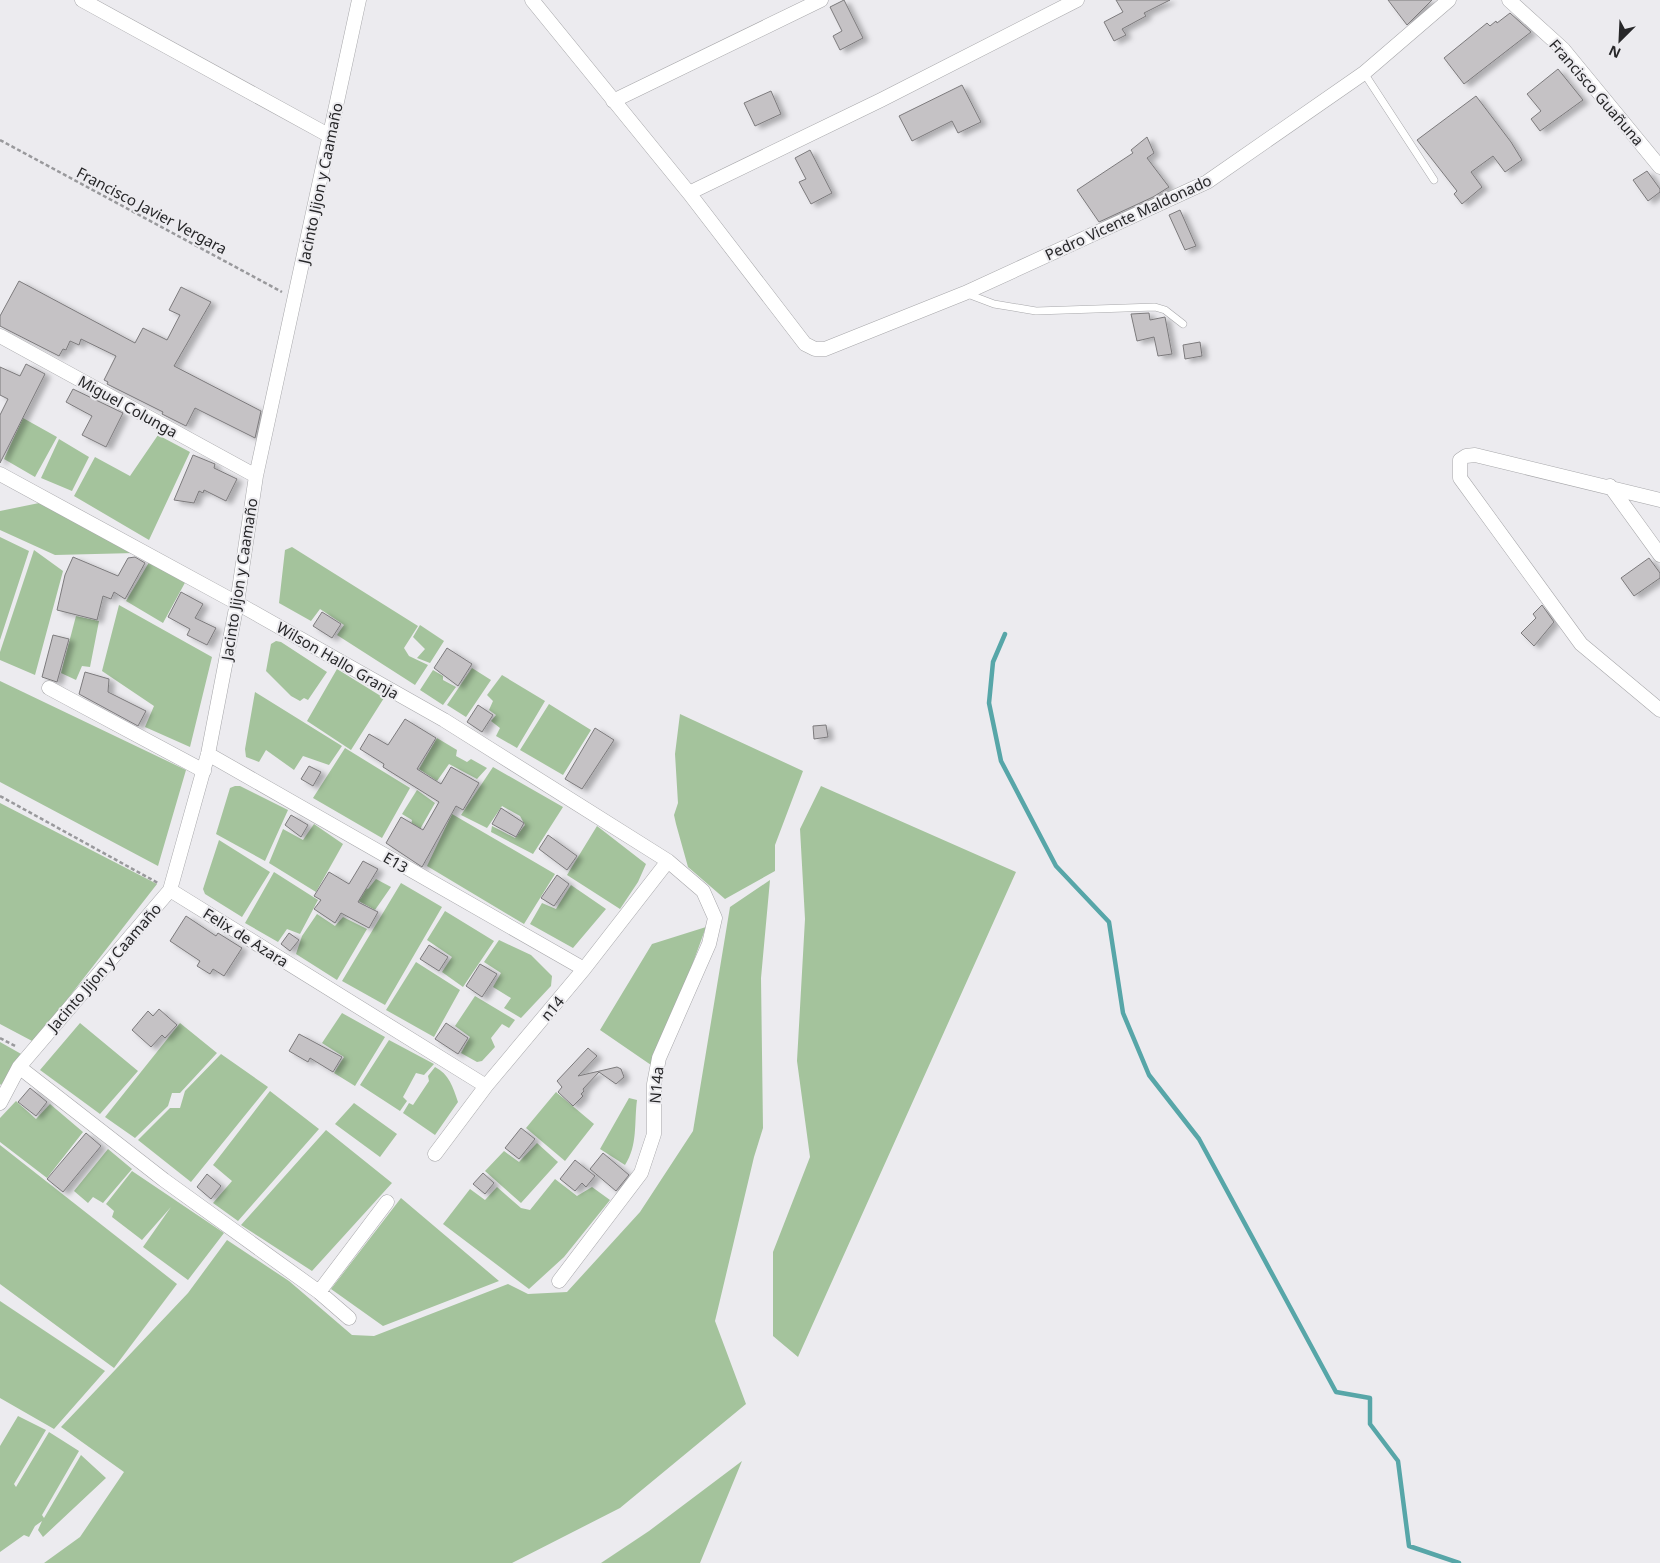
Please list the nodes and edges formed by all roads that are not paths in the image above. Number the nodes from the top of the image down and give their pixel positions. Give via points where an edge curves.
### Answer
1 (82, 0) edge
2 (821, 0) edge
3 (1077, 0) edge
4 (1449, 0) edge
5 (1509, 0) edge
6 (356, 2) edge
7 (538, 2) edge
8 (1364, 73) junction
9 (613, 101) junction
10 (330, 136) junction
11 (1660, 167) edge
12 (1434, 180) dead end
13 (688, 193) junction
14 (965, 293) junction
15 (1183, 324) dead end
16 (0, 336) edge
17 (0, 474) edge
18 (256, 476) junction
19 (1610, 486) junction
20 (1660, 500) edge
21 (1660, 555) edge
22 (237, 603) junction
23 (49, 688) dead end
24 (1660, 710) edge
25 (208, 754) junction
26 (204, 771) junction
27 (668, 860) junction
28 (170, 890) junction
29 (584, 969) junction
30 (19, 1067) junction
31 (486, 1086) junction
32 (0, 1103) edge
33 (435, 1154) dead end
34 (387, 1202) dead end
35 (559, 1280) dead end
36 (319, 1292) junction
37 (349, 1318) dead end

1 - 10 street
2 - 9 street
3 - 13 street
4 - 8 street, Pedro Vicente Maldonado
5 - 11 street, Francisco Guañuna via 1563,49
6 - 10 street, Jacinto Jijon y Caamaño
7 - 9 street
8 - 12 lane
8 - 14 street, Pedro Vicente Maldonado via 1207,182
9 - 13 street
10 - 18 street, Jacinto Jijon y Caamaño
13 - 14 street, Pedro Vicente Maldonado via 805,344 816,349 826,349
14 - 15 lane via 994,304 1029,310 1155,307 1165,310
16 - 18 street, Miguel Colunga
17 - 22 street, Wilson Hallo Granja
18 - 22 street, Jacinto Jijon y Caamaño
19 - 20 street
19 - 21 street
19 - 24 street via 1475,455 1460,460 1458,469 1460,478 1580,644
22 - 25 street, Jacinto Jijon y Caamaño
22 - 27 street, Wilson Hallo Granja via 444,720
23 - 26 street
25 - 26 street, Jacinto Jijon y Caamaño
25 - 29 street, E13
26 - 28 street, Jacinto Jijon y Caamaño
27 - 29 street, n14
27 - 35 street, N14a via 702,891 715,918 709,944 659,1058 654,1084 654,1134 641,1173
28 - 30 street, Jacinto Jijon y Caamaño
28 - 31 street, Felix de Azara
29 - 31 street, n14
30 - 32 street, Jacinto Jijon y Caamaño
30 - 36 street via 164,1180
31 - 33 street, n14
34 - 36 street
36 - 37 street

